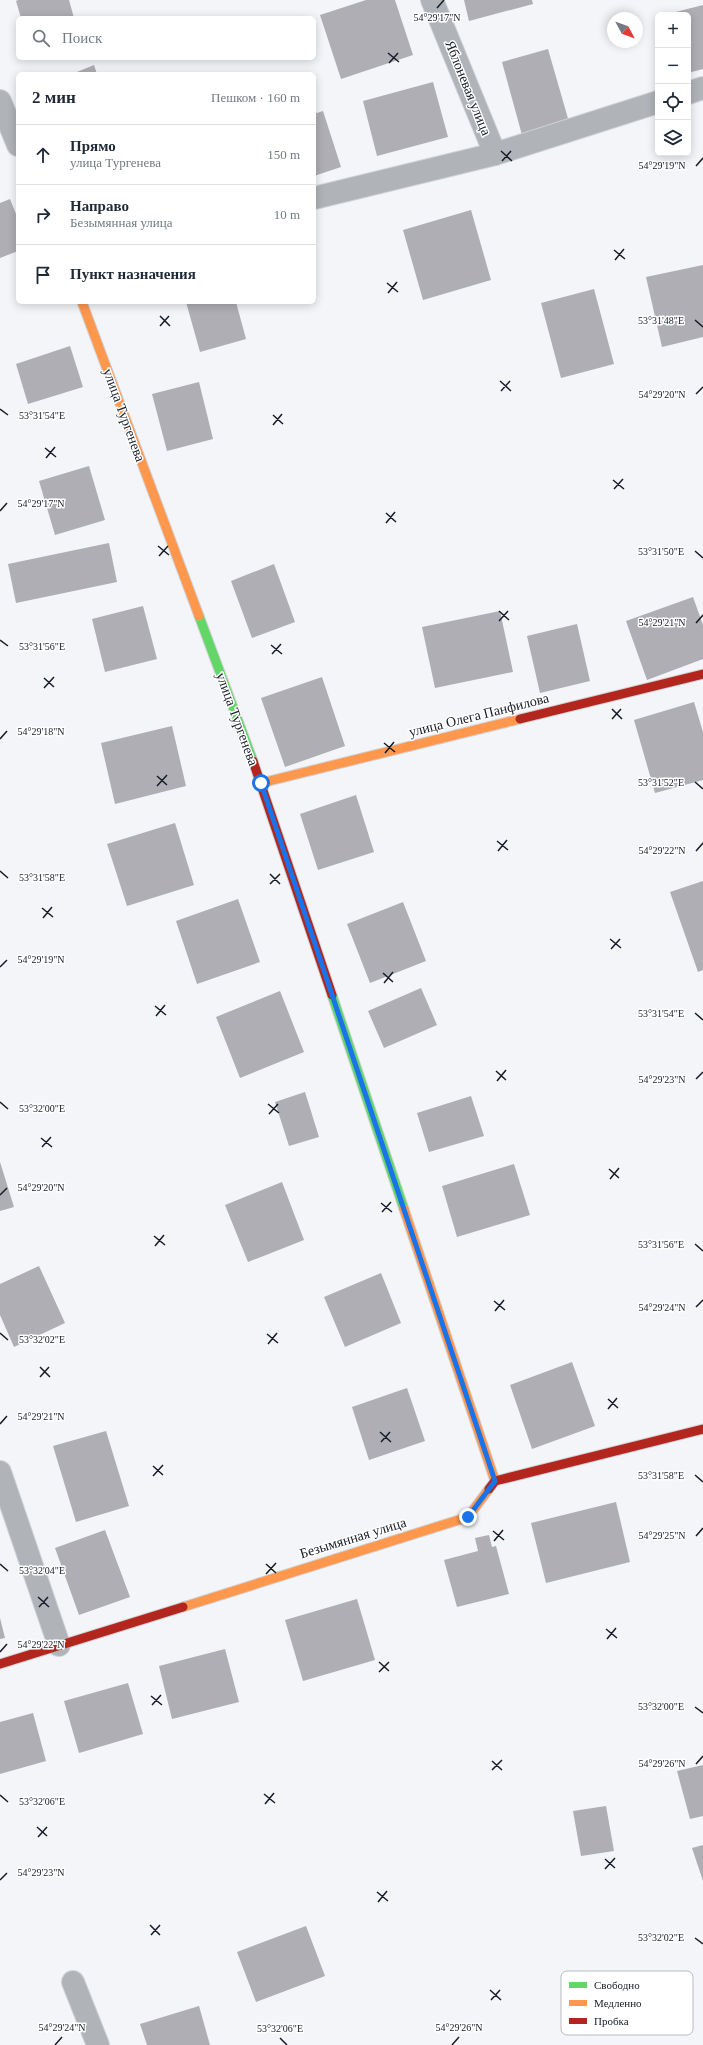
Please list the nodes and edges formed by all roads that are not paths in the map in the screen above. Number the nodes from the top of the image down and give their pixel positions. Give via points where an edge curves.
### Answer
1 (432, 0) edge
2 (703, 88) edge
3 (691, 92) edge
4 (0, 102) edge
5 (655, 103) edge
6 (16, 140) edge
7 (495, 154) junction
8 (316, 198) edge
9 (83, 304) edge
10 (703, 674) edge
11 (261, 783) junction
12 (703, 1428) edge
13 (0, 1472) edge
14 (495, 1481) junction
15 (59, 1645) junction
16 (0, 1664) edge
17 (73, 1982) dead end
18 (98, 2045) edge

1 - 7 street, Яблоневая улица
2 - 3 street
4 - 6 street
5 - 7 street
7 - 8 street
9 - 11 street, улица Тургенева
10 - 11 street, улица Олега Панфилова
11 - 14 street, улица Тургенева
12 - 14 street
13 - 15 street
14 - 15 street, Безымянная улица via 468,1517
15 - 16 street, Безымянная улица
17 - 18 street

